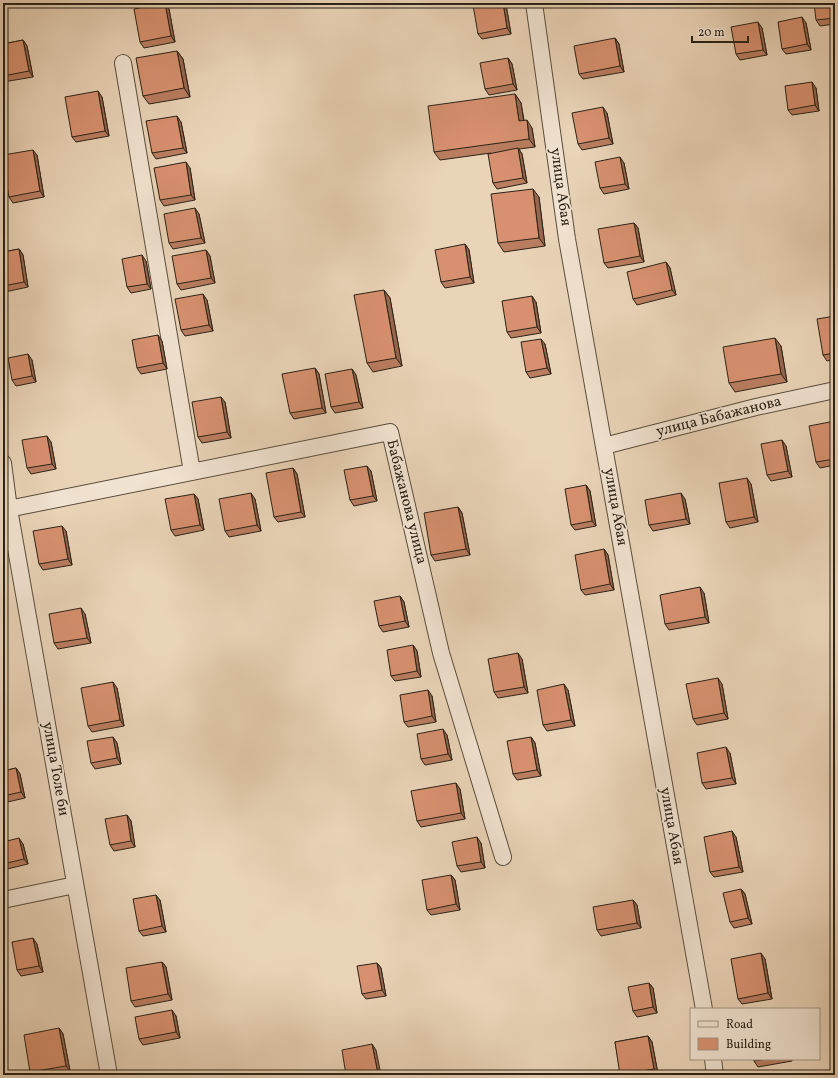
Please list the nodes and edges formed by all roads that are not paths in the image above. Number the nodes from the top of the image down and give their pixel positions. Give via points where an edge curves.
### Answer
1 (534, 3) edge
2 (123, 63) dead end
3 (835, 390) edge
4 (604, 446) junction
5 (3, 463) edge
6 (192, 472) junction
7 (6, 509) edge
8 (503, 857) dead end
9 (75, 885) junction
10 (3, 900) edge
11 (704, 1008) edge
12 (713, 1060) edge
13 (109, 1075) edge
14 (715, 1075) edge

1 - 4 street, улица Абая via 567,239
2 - 6 street
3 - 4 street, улица Бабажанова via 756,407
4 - 11 street, улица Абая
5 - 7 street, улица Толе би
6 - 7 street, Бабажанова улица
6 - 8 street, Бабажанова улица via 390,432 441,653
7 - 9 street, улица Толе би
9 - 10 street
9 - 13 street, улица Толе би
12 - 14 street

